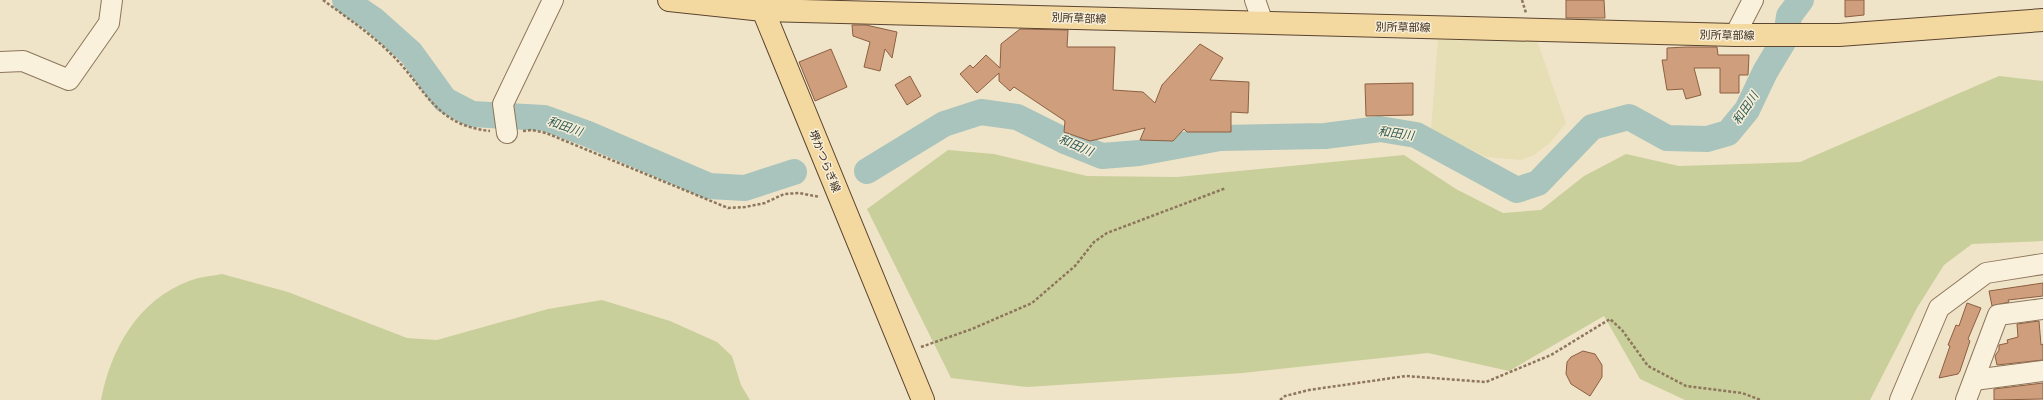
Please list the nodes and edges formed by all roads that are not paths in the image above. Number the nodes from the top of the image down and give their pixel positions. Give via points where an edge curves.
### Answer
1 (112, 0) edge
2 (553, 0) edge
3 (671, 0) edge
4 (1255, 0) edge
5 (1753, 0) edge
6 (866, 6) edge
7 (763, 10) junction
8 (2043, 20) edge
9 (1263, 23) junction
10 (1734, 35) junction
11 (0, 62) edge
12 (507, 133) road end
13 (2043, 264) edge
14 (2043, 309) edge
15 (2043, 371) edge
16 (1974, 380) junction
17 (923, 400) edge
18 (1900, 400) edge
19 (1966, 400) edge

1 - 11 street via 110,23 69,80 23,62
2 - 12 street via 502,104
3 - 7 main road
4 - 9 street
5 - 10 street
6 - 7 main road, 別所草部線
6 - 9 main road, 別所草部線
7 - 17 main road, 堺かつらぎ線
8 - 10 main road, 別所草部線 via 1890,32
9 - 10 main road, 別所草部線
13 - 18 street via 1986,273 1939,308
14 - 16 street via 1998,315
15 - 16 street
16 - 19 street

